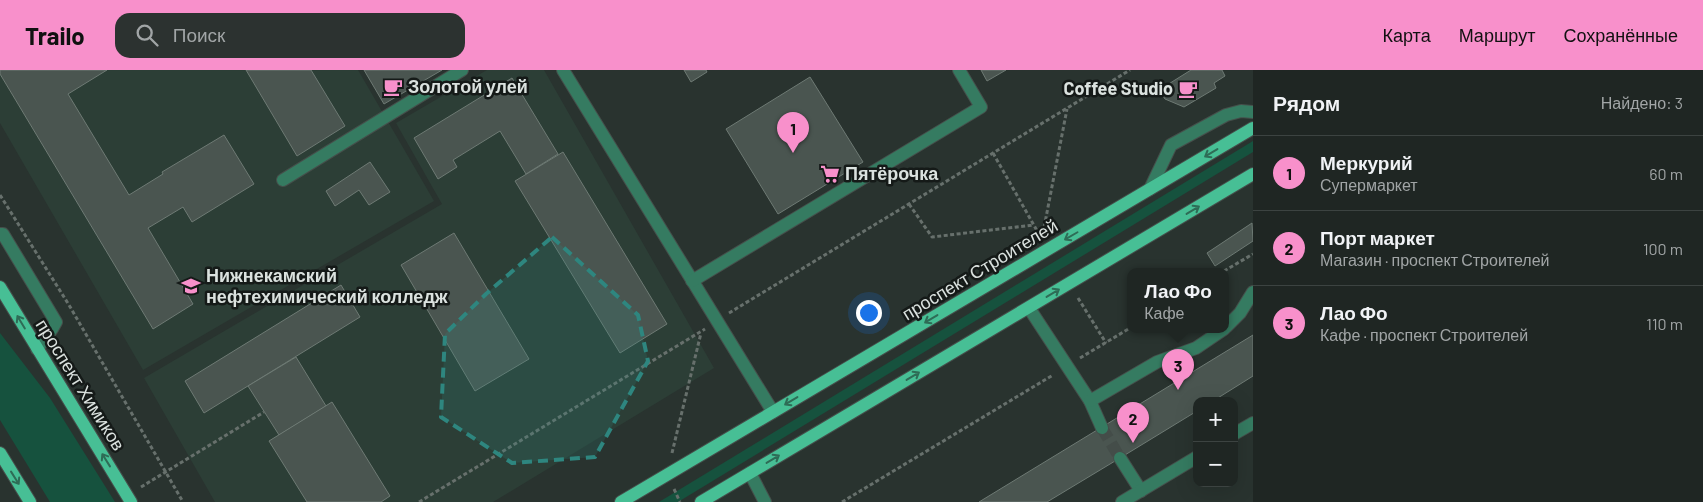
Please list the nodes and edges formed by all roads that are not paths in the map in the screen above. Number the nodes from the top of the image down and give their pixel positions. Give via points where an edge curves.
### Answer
1 (462, 70) edge
2 (563, 70) edge
3 (959, 70) edge
4 (1253, 112) edge
5 (1253, 128) edge
6 (1253, 174) edge
7 (283, 180) dead end
8 (1150, 189) junction
9 (0, 234) edge
10 (692, 281) junction
11 (0, 286) edge
12 (1253, 292) edge
13 (1029, 308) junction
14 (1229, 324) edge
15 (1218, 333) edge
16 (37, 349) junction
17 (1090, 401) junction
18 (773, 412) junction
19 (1253, 423) edge
20 (1102, 428) tunnel mouth
21 (1238, 432) edge
22 (0, 453) edge
23 (1120, 458) tunnel mouth
24 (1193, 459) edge
25 (750, 473) junction
26 (1141, 490) junction
27 (130, 499) edge
28 (30, 502) edge
29 (621, 502) edge
30 (702, 502) edge
31 (765, 502) edge
32 (1122, 502) edge

1 - 7 lane
2 - 10 lane
3 - 10 lane via 982,107
4 - 8 lane via 1226,115 1171,145
5 -> 8 main road, проспект Строителей
13 -> 6 main road
8 -> 18 main road, проспект Строителей
9 - 16 lane via 3,234 56,322
10 - 18 lane
16 -> 11 main road, проспект Химиков
12 - 14 lane
13 - 17 lane
25 -> 13 main road
15 - 17 lane via 1196,348 1158,362
27 -> 16 main road, проспект Химиков
17 - 20 lane
18 - 29 main road, проспект Строителей
19 - 21 lane
22 -> 28 main road
23 - 26 lane
24 - 26 lane
25 - 30 main road
25 - 31 lane
26 - 32 lane

